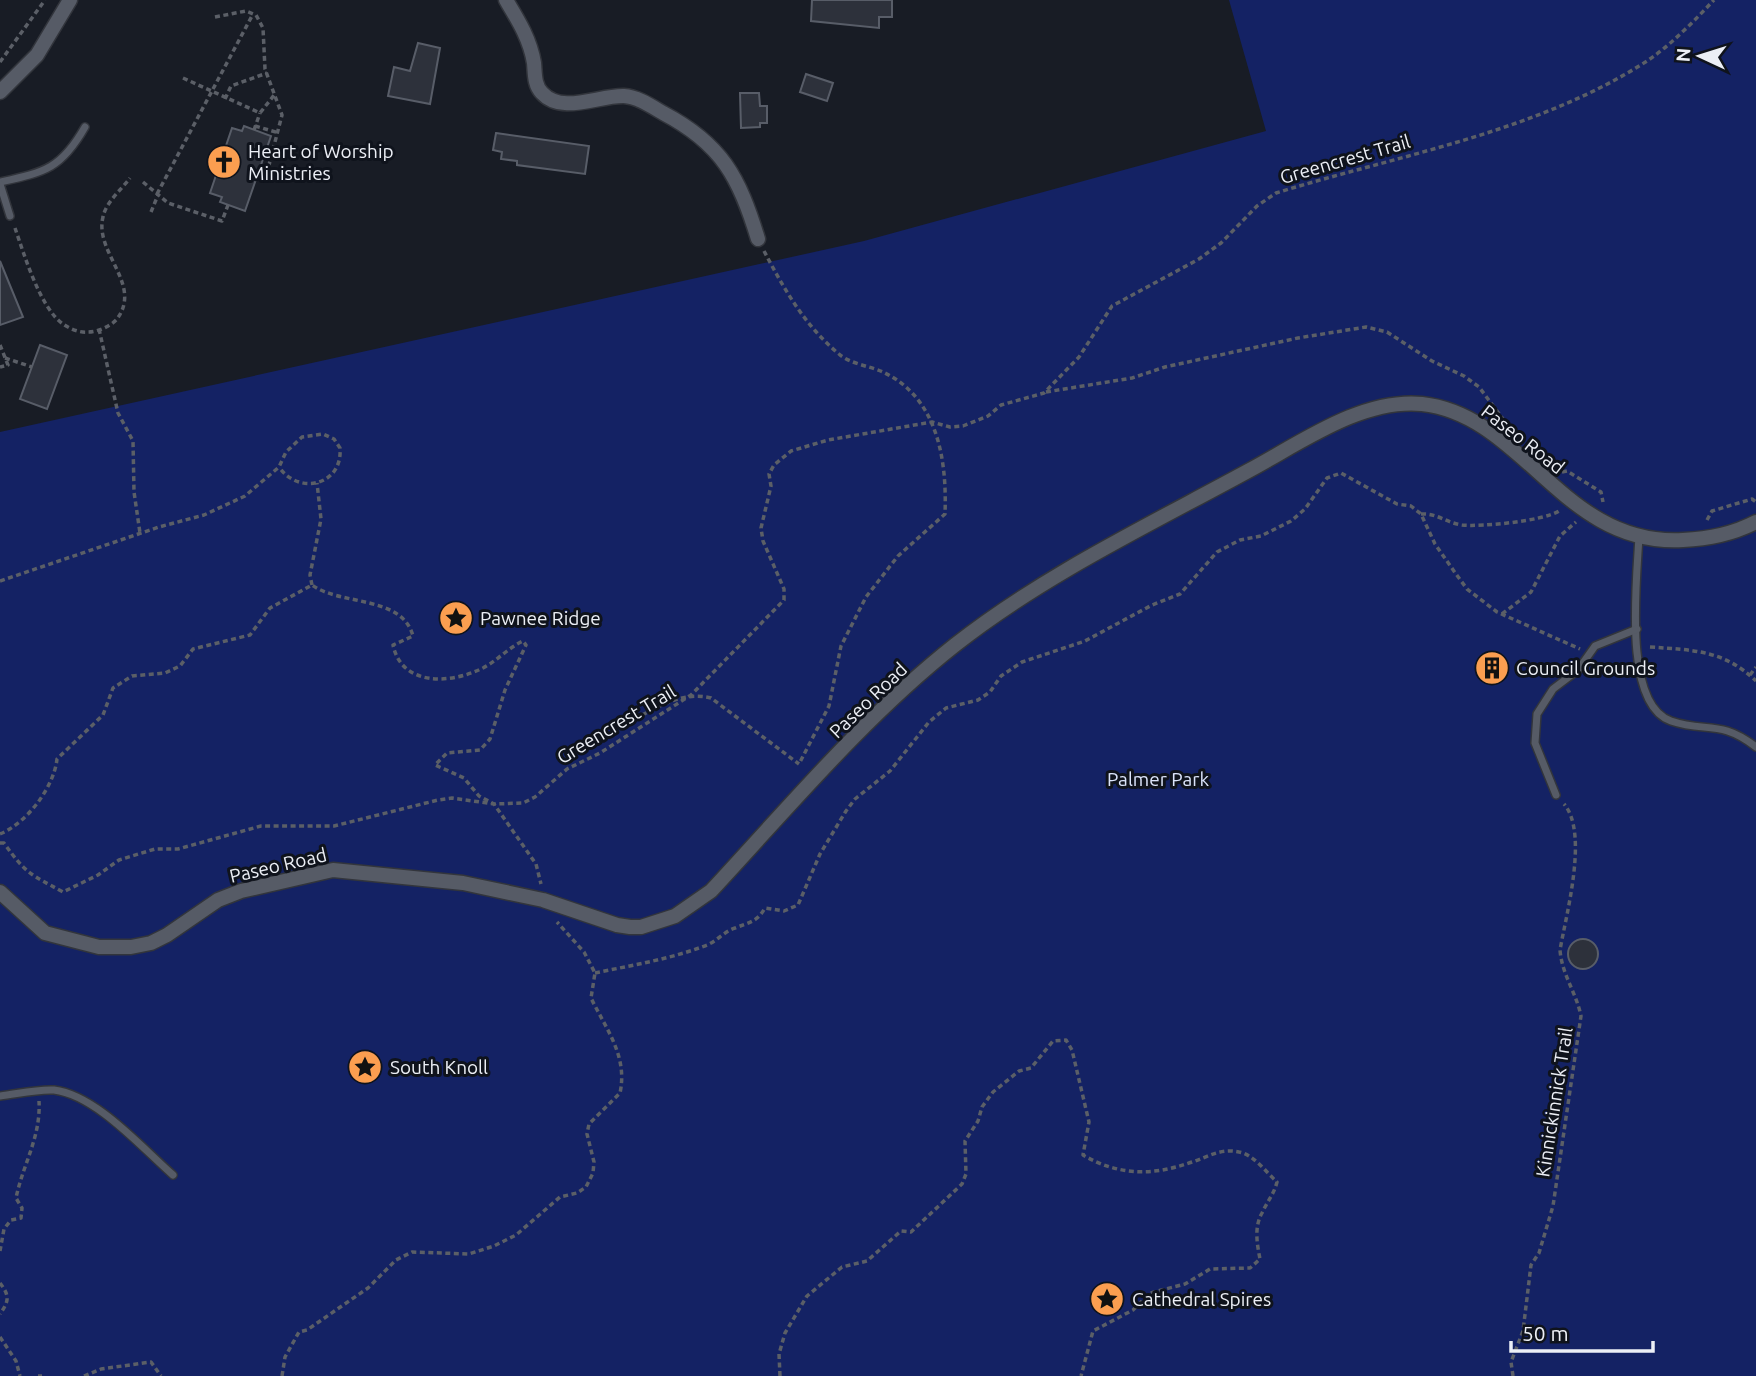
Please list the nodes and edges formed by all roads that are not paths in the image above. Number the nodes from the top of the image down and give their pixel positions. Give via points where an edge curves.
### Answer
1 (70, 0) edge
2 (506, 0) edge
3 (0, 92) edge
4 (85, 127) dead end
5 (0, 183) edge
6 (10, 216) road end
7 (758, 239) road end
8 (1756, 522) edge
9 (1639, 536) junction
10 (1637, 629) junction
11 (1756, 747) edge
12 (1556, 794) road end
13 (0, 892) edge
14 (0, 1096) edge
15 (173, 1175) dead end

1 - 3 street via 37,55
2 - 7 street via 529,41 542,93 561,102 633,97 687,127 728,165 741,187
4 - 5 lane via 68,155 54,167
5 - 6 lane
8 - 9 street, Paseo Road via 1698,539
9 - 10 lane
9 - 13 street, Paseo Road via 1584,513 1494,437 1447,410 1398,404 1343,421 1045,584 956,645 891,701 711,891 676,916 641,927 617,925 543,900 463,883 333,870 218,900 151,943 99,947 45,933
10 - 11 lane via 1641,684 1658,715 1721,727
10 - 12 lane via 1589,652 1578,670 1546,697 1537,714 1535,744
14 - 15 lane via 54,1090 87,1102

